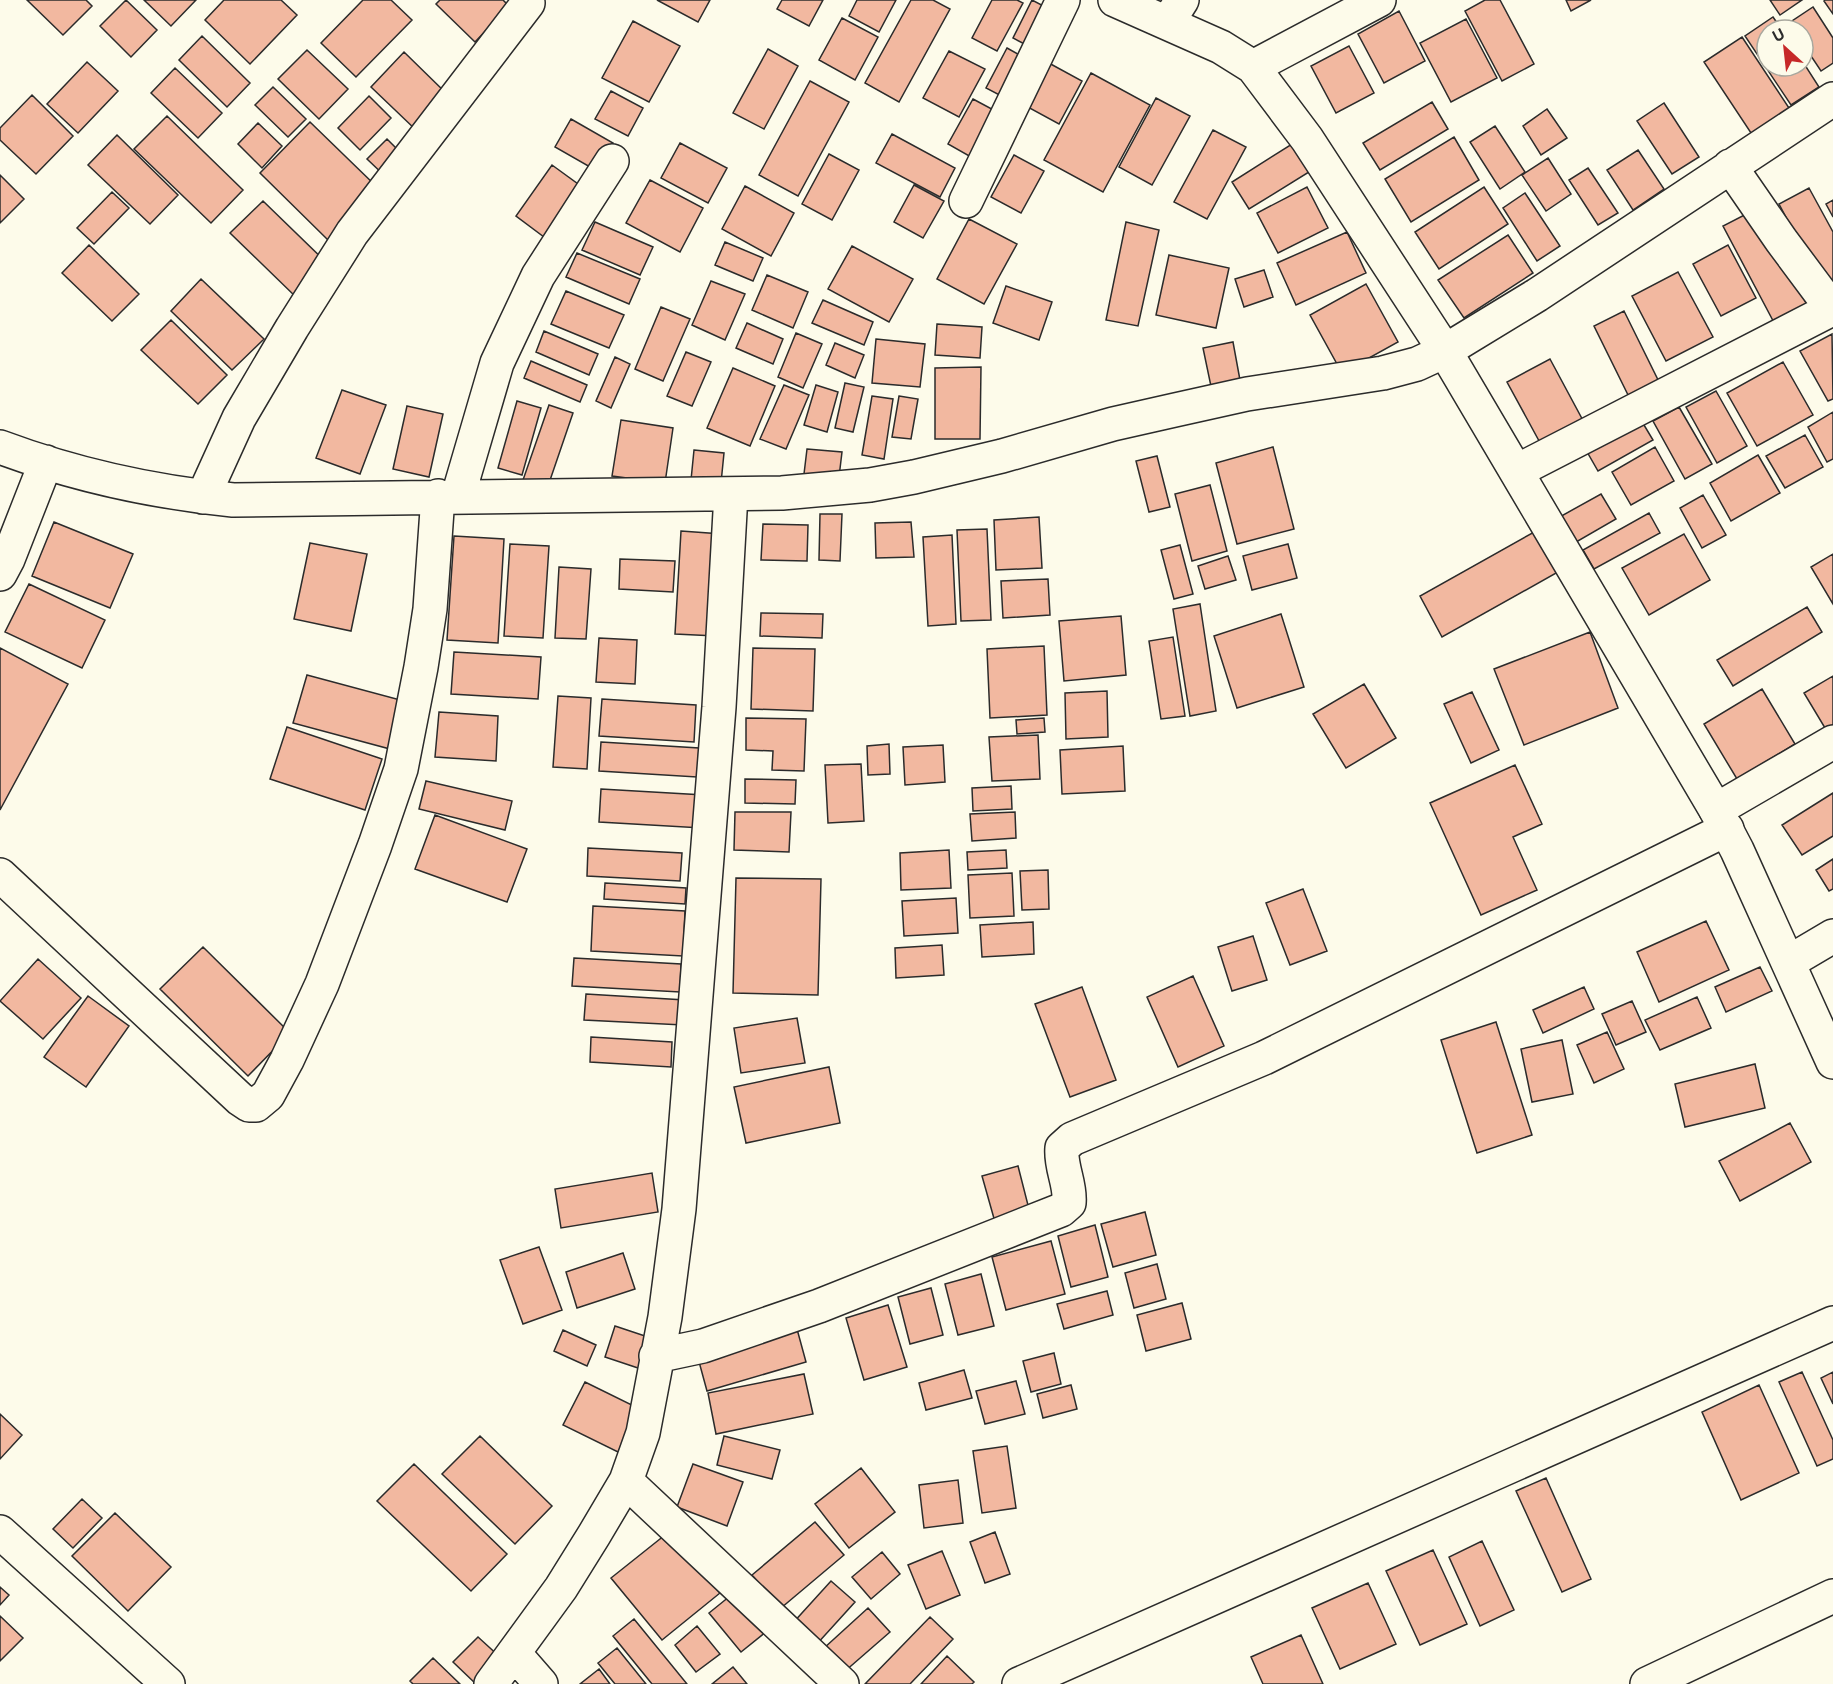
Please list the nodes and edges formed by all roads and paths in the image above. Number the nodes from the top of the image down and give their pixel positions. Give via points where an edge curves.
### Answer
1 (1063, 0) edge
2 (1115, 0) edge
3 (1379, 0) edge
4 (528, 3) dead end
5 (1175, 11) edge
6 (1253, 67) junction
7 (1833, 99) edge
8 (612, 161) dead end
9 (1730, 166) junction
10 (966, 201) dead end
11 (1833, 309) edge
12 (1445, 351) junction
13 (0, 447) edge
14 (46, 462) junction
15 (1517, 471) junction
16 (731, 494) junction
17 (448, 496) junction
18 (203, 497) junction
19 (0, 574) edge
20 (1833, 742) edge
21 (1722, 820) junction
22 (0, 875) edge
23 (1833, 936) edge
24 (1789, 962) junction
25 (1833, 1062) edge
26 (1833, 1323) edge
27 (656, 1356) junction
28 (626, 1481) junction
29 (0, 1532) edge
30 (1833, 1596) edge
31 (514, 1653) junction
32 (168, 1684) edge
33 (491, 1684) edge
34 (541, 1684) edge
35 (842, 1684) edge
36 (1019, 1684) edge
37 (1647, 1684) edge

1 - 10 street
2 - 5 street
3 - 6 street
4 - 18 street via 352,233 239,418
5 - 6 street
6 - 12 street via 1306,139
7 - 9 street
8 - 17 street via 538,276 497,363
9 - 11 street
9 - 12 street
11 - 15 street
12 - 15 street
12 - 16 street via 1383,373 1247,394 1113,424 914,477 870,485
13 - 14 street
14 - 18 street via 146,489
14 - 19 street
15 - 21 street
16 - 17 street
16 - 27 street via 719,707 679,1209
17 - 18 street via 233,500
17 - 22 street via 401,770 322,984 287,1060 262,1101 249,1106 240,1099
20 - 21 street
21 - 24 street
21 - 27 street via 1264,1058 1072,1139 1062,1148 1061,1159 1070,1190 1069,1203 1061,1210 819,1306 703,1346
23 - 24 street
24 - 25 street
26 - 36 street
27 - 28 street via 643,1433
28 - 31 street via 561,1588
28 - 35 street
29 - 32 street
30 - 37 street
31 - 33 street
31 - 34 street

